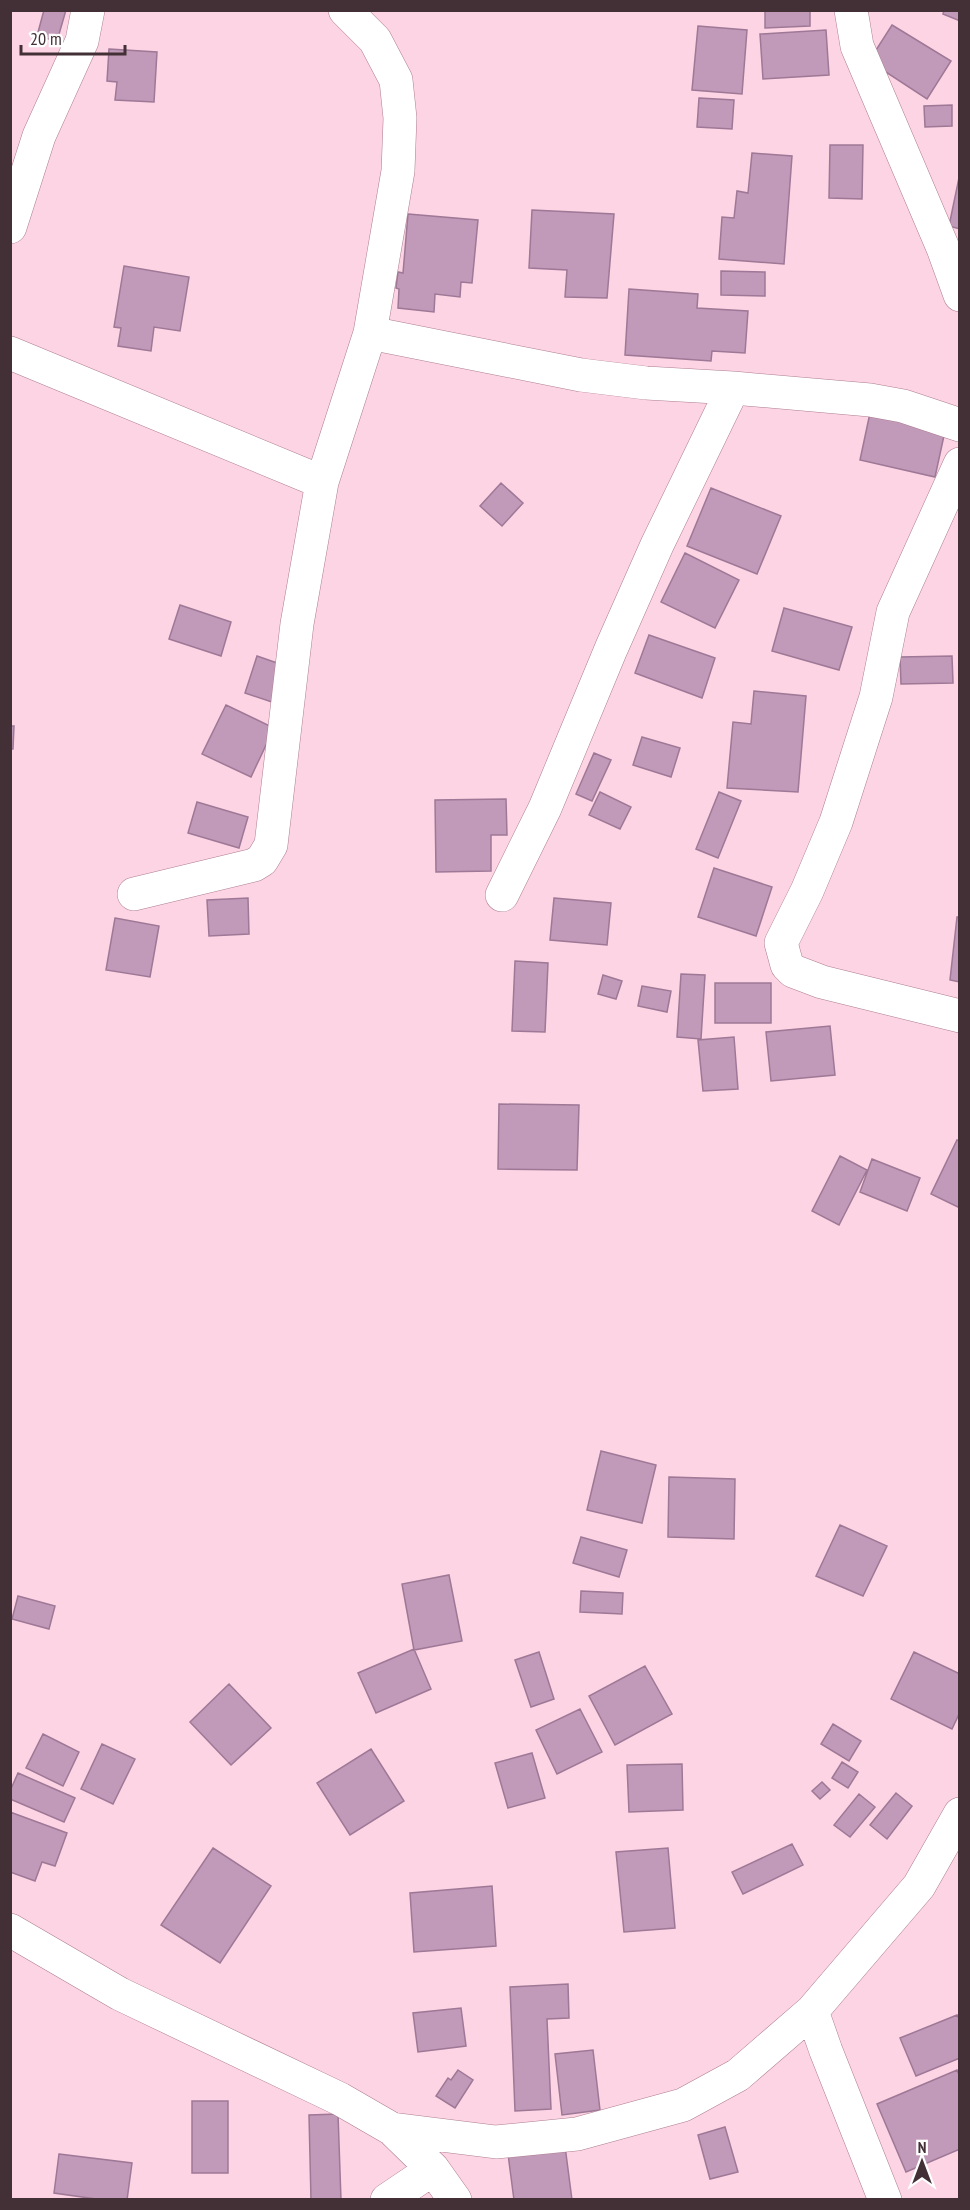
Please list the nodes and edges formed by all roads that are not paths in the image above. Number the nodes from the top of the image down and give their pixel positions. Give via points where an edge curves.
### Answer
1 (88, 10) edge
2 (345, 10) edge
3 (851, 10) edge
4 (10, 227) edge
5 (960, 295) edge
6 (370, 333) junction
7 (10, 353) edge
8 (733, 388) junction
9 (960, 425) edge
10 (960, 464) edge
11 (322, 482) junction
12 (134, 894) dead end
13 (502, 895) dead end
14 (960, 1016) edge
15 (960, 1814) edge
16 (10, 1929) edge
17 (812, 2011) junction
18 (392, 2129) junction
19 (433, 2169) junction
20 (387, 2199) edge
21 (455, 2199) edge
22 (885, 2199) edge

1 - 4 street via 82,41 39,136
2 - 6 street via 375,40 396,80 400,118 398,171
3 - 5 street via 857,46
6 - 8 street via 581,375 646,384
6 - 11 street
7 - 11 street
8 - 9 street via 870,400 903,406
8 - 13 street via 657,545 545,808
10 - 14 street via 893,612 876,697 836,822 781,943 787,965 793,971 822,982
11 - 12 street via 297,624 268,853 254,865
15 - 17 street via 919,1886
16 - 18 street via 120,1994 339,2099
17 - 18 street via 738,2075 683,2105 577,2134 496,2142
17 - 22 street
18 - 19 street
19 - 20 street
19 - 21 street

